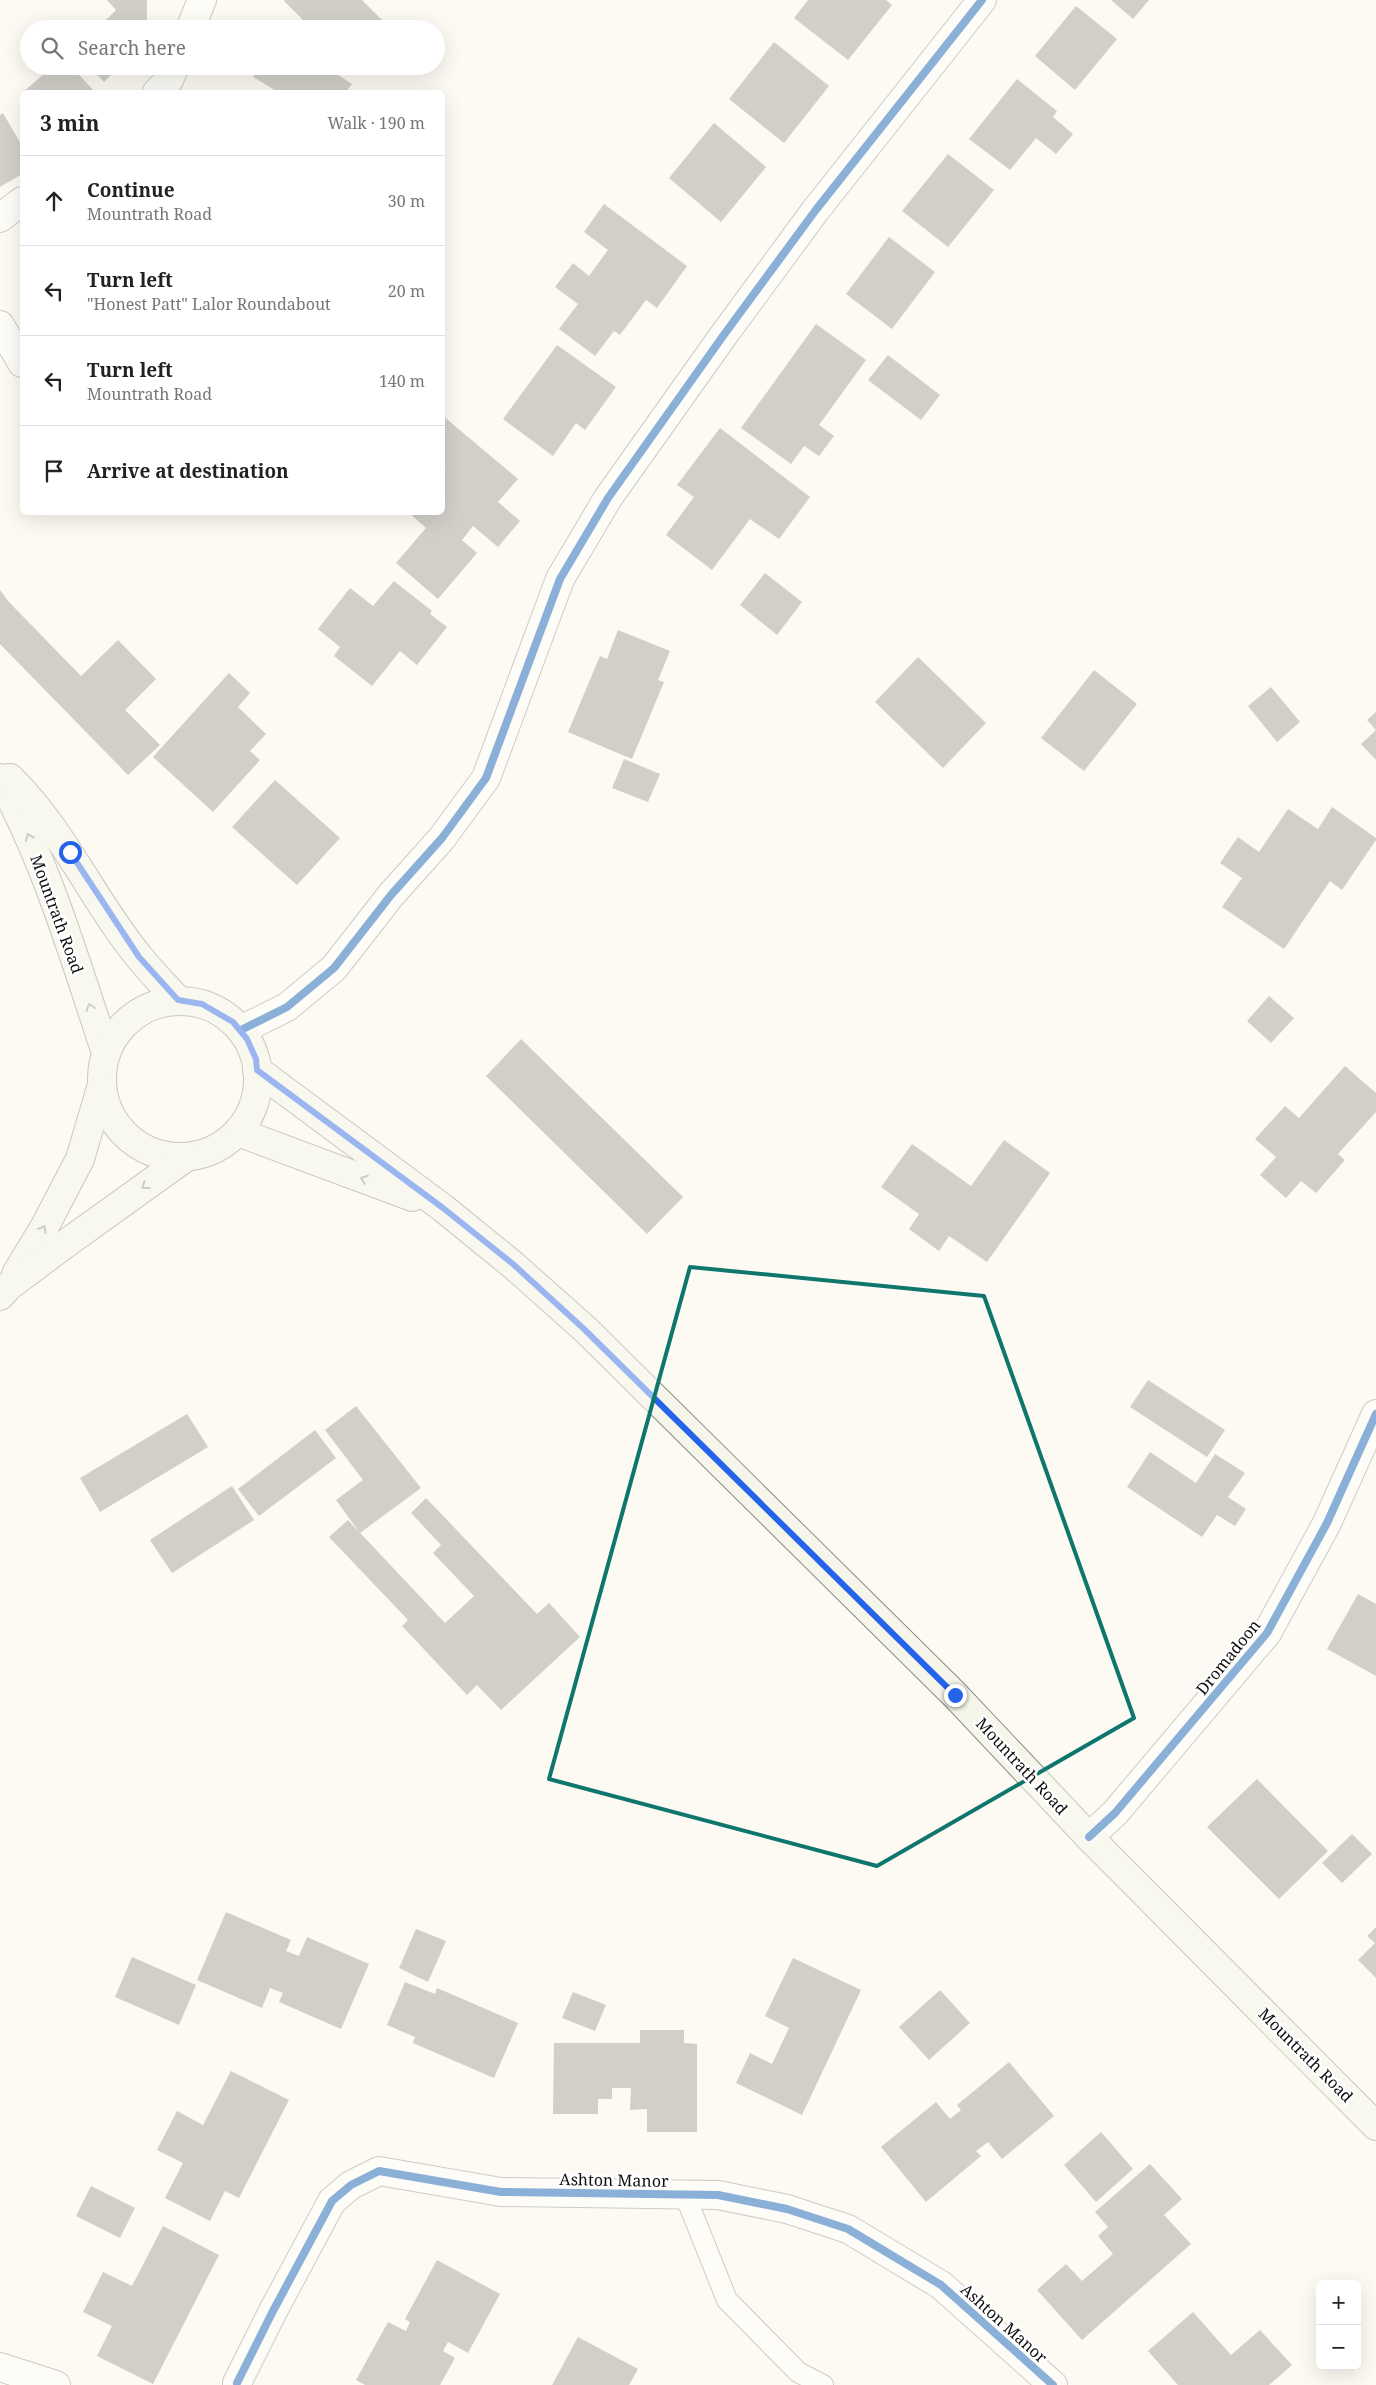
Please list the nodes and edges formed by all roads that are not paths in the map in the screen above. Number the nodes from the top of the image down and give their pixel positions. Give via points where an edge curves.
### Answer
1 (202, 0) edge
2 (982, 0) edge
3 (194, 20) edge
4 (171, 75) edge
5 (159, 90) edge
6 (20, 203) edge
7 (0, 218) edge
8 (0, 325) edge
9 (20, 360) edge
10 (0, 769) edge
11 (0, 778) edge
12 (178, 1000) junction
13 (241, 1030) junction
14 (106, 1053) junction
15 (257, 1070) junction
16 (101, 1088) junction
17 (238, 1132) junction
18 (185, 1158) junction
19 (443, 1208) junction
20 (5, 1291) edge
21 (1376, 1414) edge
22 (1089, 1837) junction
23 (1376, 2126) edge
24 (685, 2195) junction
25 (0, 2367) edge
26 (237, 2383) dead end
27 (56, 2385) edge
28 (822, 2385) edge
29 (1053, 2385) edge

1 - 3 street
2 - 13 street via 810,219 608,498 560,579 486,778 442,838 391,895 334,968 287,1007
4 - 5 street
6 - 7 street
8 - 9 street
10 - 12 main road, Mountrath Road via 32,800 139,957
14 -> 11 main road, Mountrath Road via 40,865
12 - 13 main road via 213,1008
12 - 14 main road via 154,1005 133,1016 117,1032
13 - 15 main road via 252,1049
14 - 16 main road
15 - 17 main road via 251,1113
15 - 19 main road, Mountrath Road
16 - 18 main road via 114,1121 129,1139 161,1155
20 -> 16 main road via 45,1226 80,1159
17 - 18 main road via 214,1149
19 -> 17 main road, Mountrath Road
18 -> 20 main road
19 - 22 main road, Mountrath Road via 513,1264 584,1329 955,1695
21 - 22 street, Dromadoon via 1327,1523 1267,1633 1121,1806
22 - 23 main road, Mountrath Road
24 - 26 street, Ashton Manor via 501,2192 379,2171 352,2185 332,2201
24 - 28 lane via 727,2300 798,2372
24 - 29 street, Ashton Manor via 718,2195 787,2209 848,2229 941,2285
25 - 27 street

